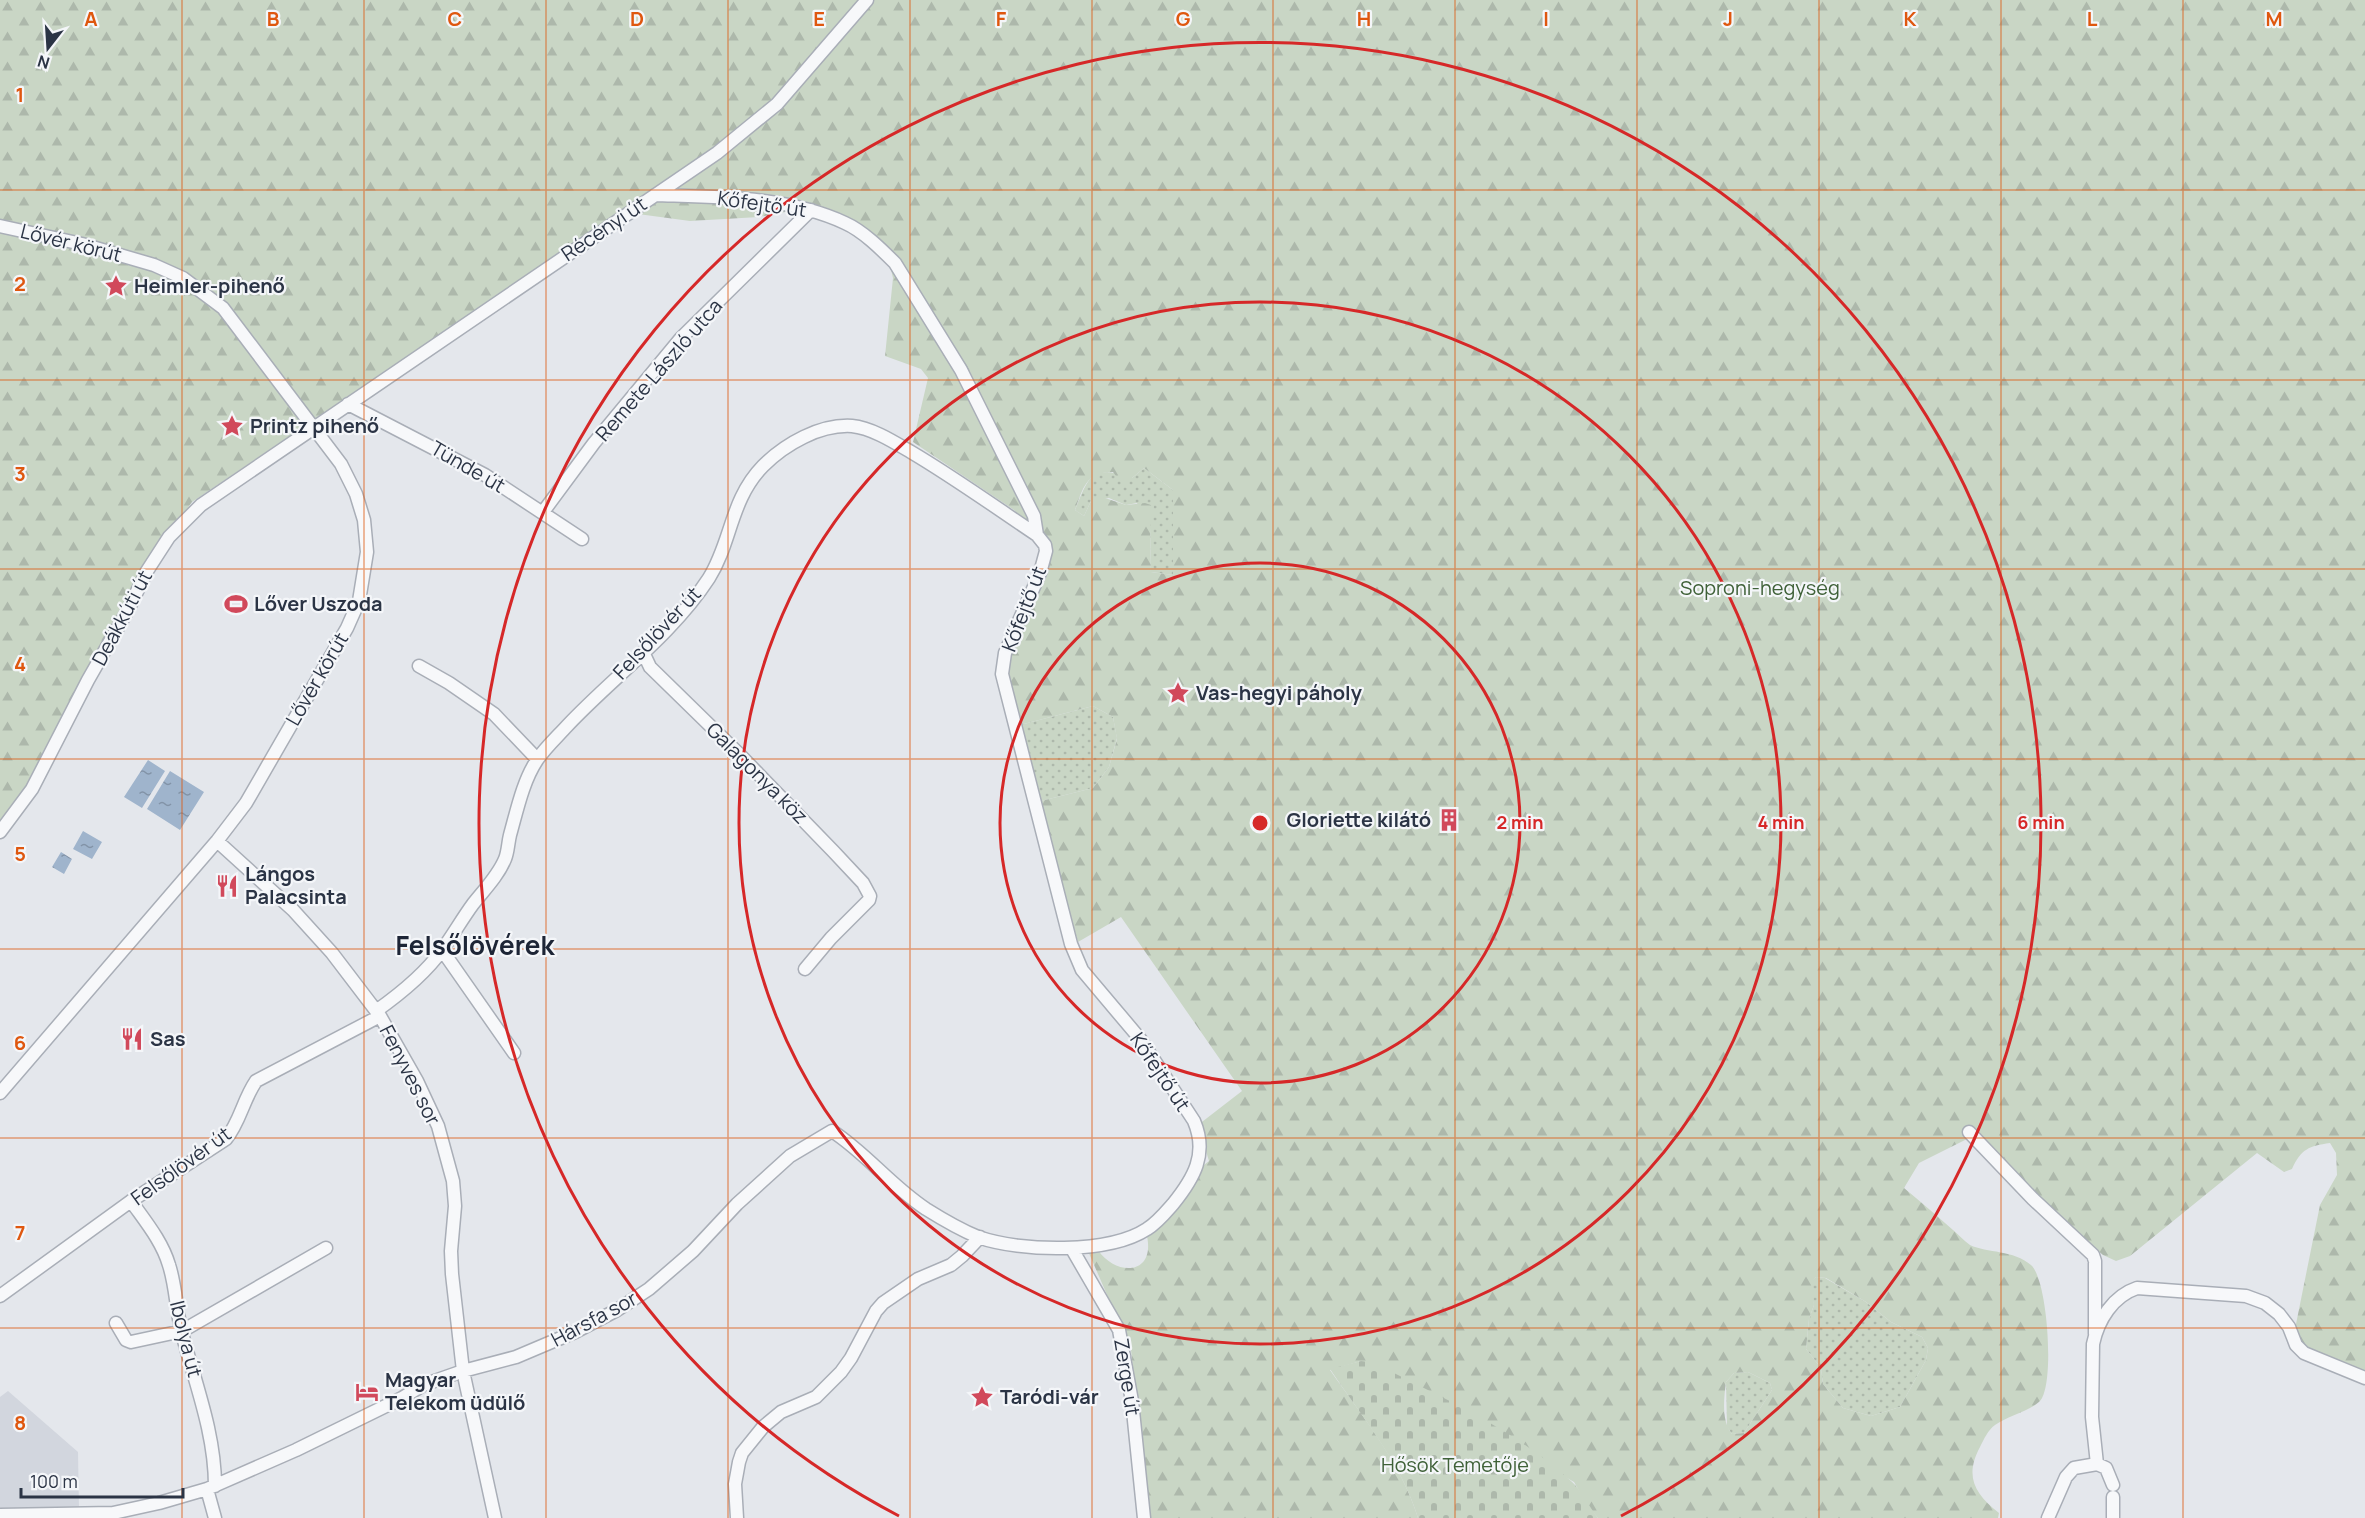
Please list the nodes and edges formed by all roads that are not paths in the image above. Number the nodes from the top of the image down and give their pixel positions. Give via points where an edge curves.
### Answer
1 (867, 0) edge
2 (655, 195) junction
3 (811, 210) junction
4 (0, 226) edge
5 (348, 405) junction
6 (311, 432) junction
7 (543, 512) junction
8 (1037, 535) junction
9 (582, 539) dead end
10 (643, 652) junction
11 (418, 666) dead end
12 (537, 759) junction
13 (0, 832) edge
14 (217, 841) junction
15 (442, 950) junction
16 (805, 969) dead end
17 (378, 1013) junction
18 (514, 1053) dead end
19 (0, 1093) edge
20 (1969, 1132) dead end
21 (131, 1201) junction
22 (980, 1237) junction
23 (1122, 1240) joint
24 (326, 1248) dead end
25 (1072, 1249) junction
26 (0, 1296) edge
27 (116, 1323) dead end
28 (182, 1331) junction
29 (2095, 1334) junction
30 (463, 1371) junction
31 (2365, 1378) edge
32 (2097, 1464) junction
33 (211, 1487) junction
34 (0, 1515) edge
35 (215, 1518) edge
36 (495, 1518) edge
37 (737, 1518) edge
38 (1144, 1518) edge
39 (2048, 1518) edge
40 (2114, 1518) edge

1 - 2 street, Récényi út via 777,105 717,153
2 - 3 street, Kőfejtő út via 734,198
2 - 5 street, Récényi út
3 - 7 street, Remete László utca via 681,338
3 - 8 street, Kőfejtő út via 848,223 895,263 960,370 1034,516
4 - 6 street, Lővér körút via 124,255 183,278 223,308
5 - 6 street, Récényi út
5 - 7 street, Tünde út via 485,475
6 - 13 street, Deákkúti út via 201,505 169,537 147,571 32,789
6 - 14 street, Lővér körút via 341,464 364,520 367,552 359,601 329,661 246,803
7 - 9 street, Tünde út
8 - 10 street, Felsőlövér út via 897,444 853,426 829,428 783,450 749,483 708,578
8 - 23 street, Kőfejtő út via 1046,552 1005,653 1002,674 1071,944 1082,970 1141,1040 1199,1134 1198,1161 1189,1185 1150,1228
10 - 12 street, Felsőlövér út
10 - 16 street, Galagonya köz via 650,667 833,851 870,896
11 - 12 street via 449,682 494,714
12 - 15 street, Felsőlövér út via 519,802 506,857
14 - 17 street, Fenyves sor via 293,910
14 - 19 street, Lővér körút
15 - 17 street, Felsőlövér út
15 - 18 street
17 - 21 street, Felsőlövér út via 256,1081 226,1139
17 - 30 street, Fenyves sor via 417,1081 448,1155 455,1206 452,1274
20 - 29 street via 2093,1255
21 - 26 street, Felsőlövér út
21 - 28 street, Ibolya út via 157,1238 169,1264
22 - 25 street, Hársfa sor
22 - 30 street, Hársfa sor via 927,1210 831,1131 790,1156 693,1251 632,1301 530,1351
22 - 37 street via 951,1265 918,1279 883,1304 841,1372 816,1397 781,1412 764,1427 739,1462 735,1484
23 - 25 street, Hársfa sor
24 - 28 street
25 - 38 street, Zerge út via 1119,1330 1132,1401
27 - 28 street via 131,1342
28 - 33 street, Ibolya út via 215,1468
29 - 31 street via 2118,1298 2137,1288 2246,1296 2279,1314 2304,1353
29 - 32 street via 2092,1417
30 - 33 street, Hársfa sor via 423,1386 360,1420
30 - 36 street, Fenyves sor
32 - 39 street via 2070,1472
32 - 40 street via 2106,1468 2113,1491
33 - 34 street, Hársfa sor via 113,1513
33 - 35 street, Ibolya út

